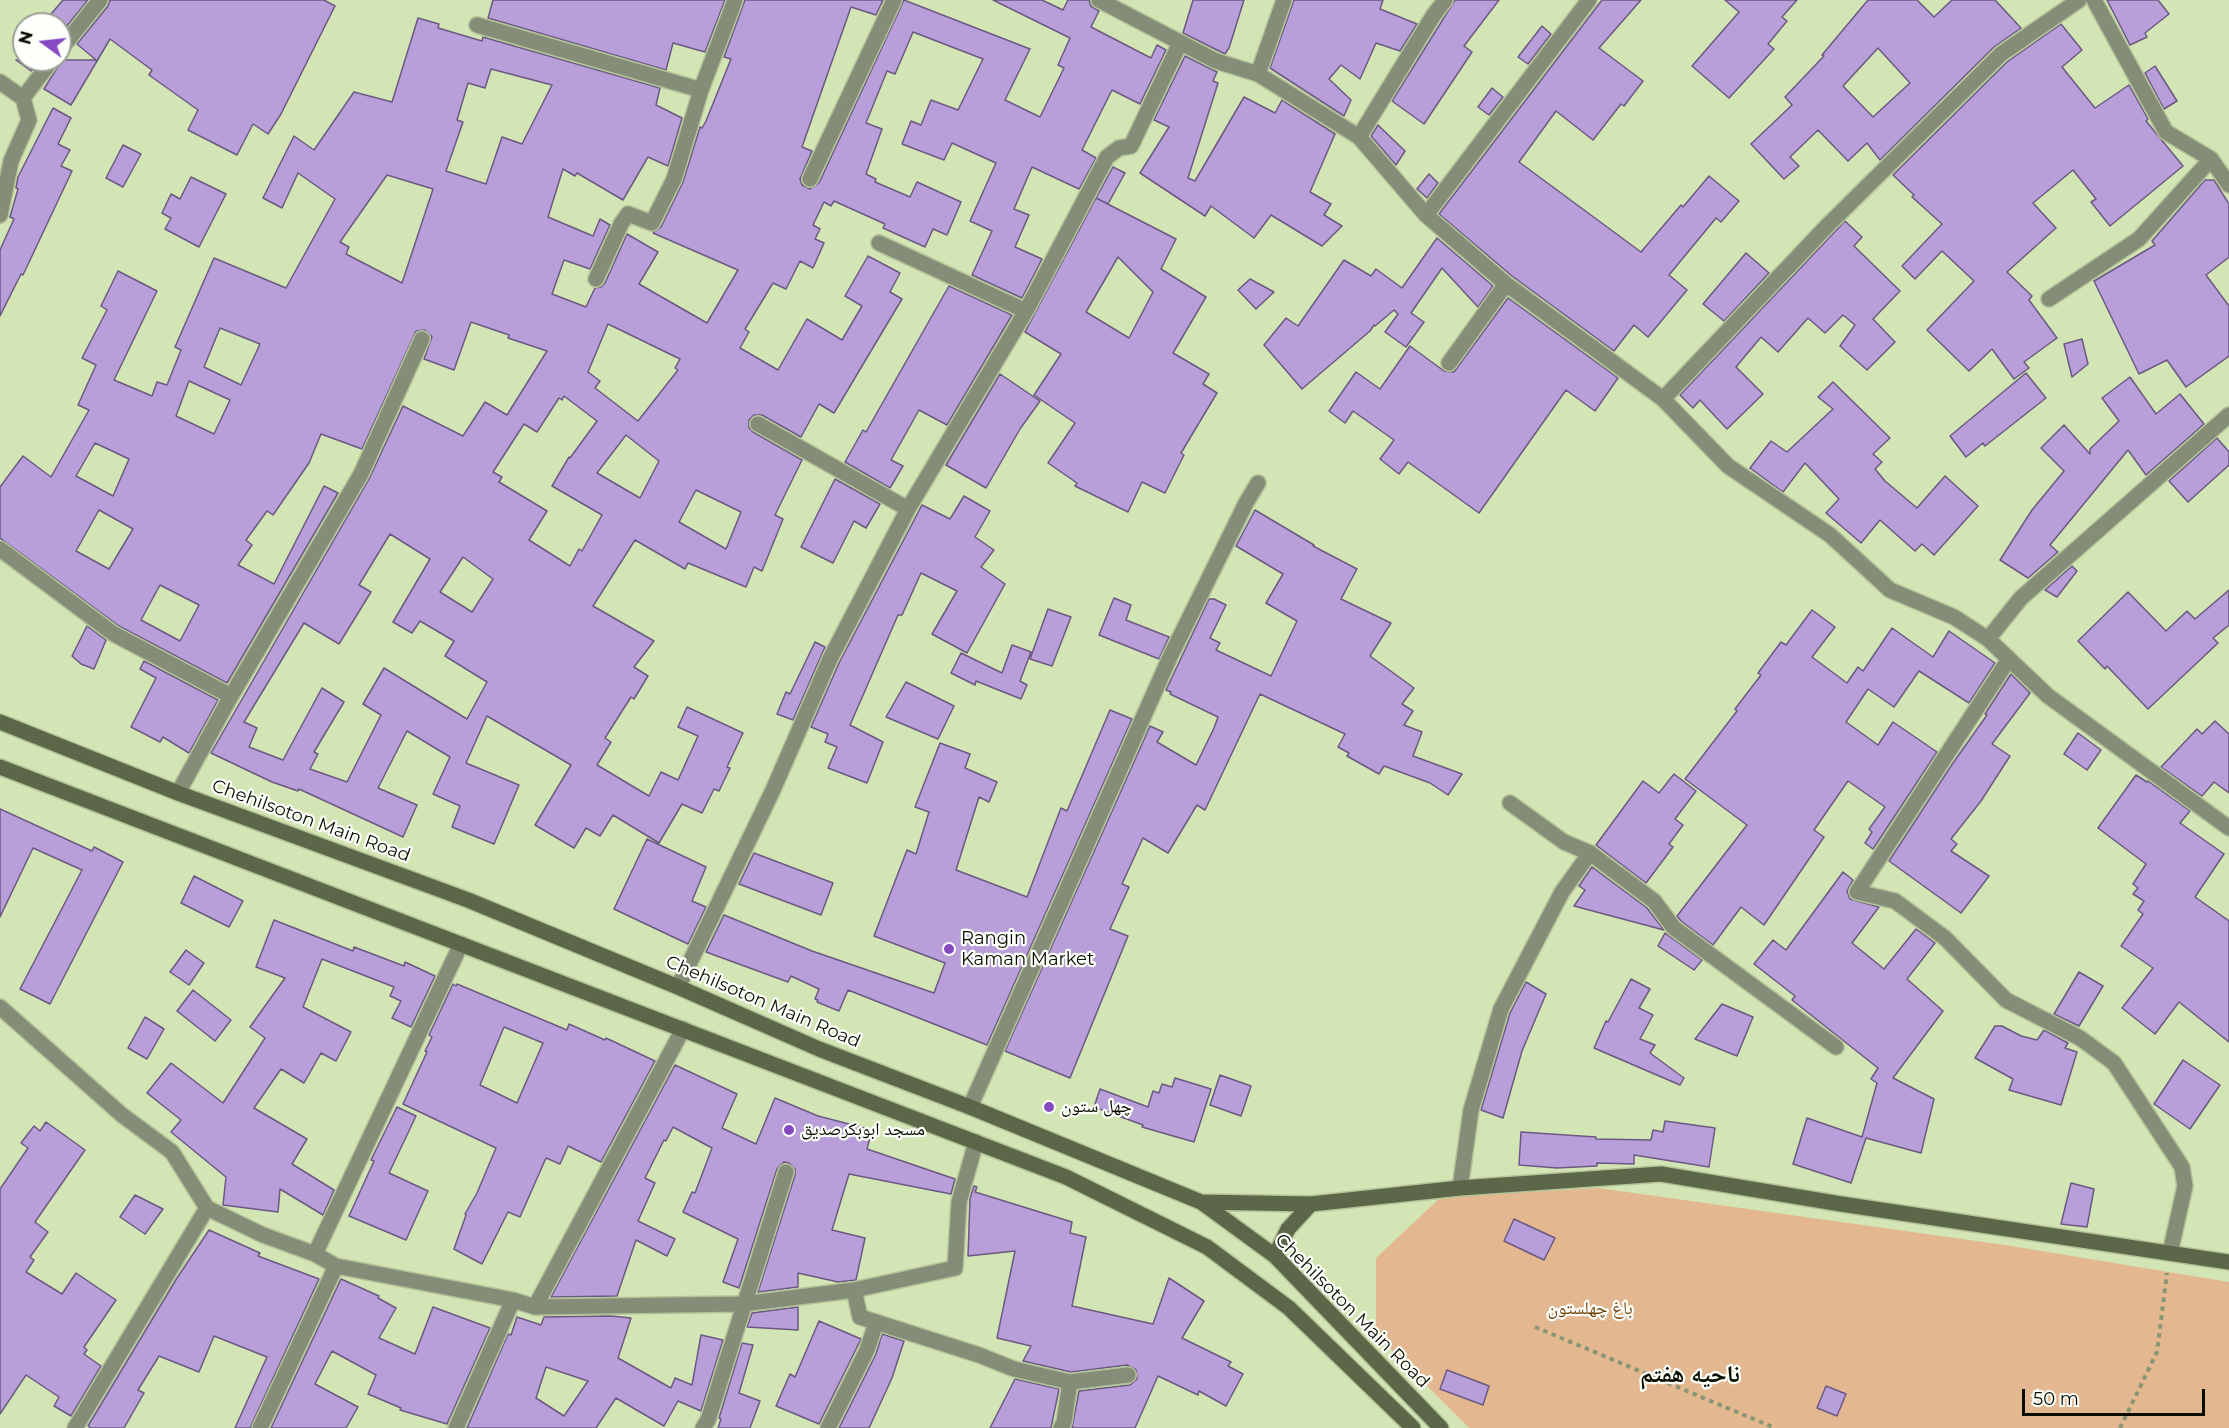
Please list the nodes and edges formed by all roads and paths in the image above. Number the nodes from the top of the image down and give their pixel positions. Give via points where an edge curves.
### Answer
1 (100, 0) edge
2 (735, 0) edge
3 (894, 0) edge
4 (1284, 0) edge
5 (1445, 0) edge
6 (1589, 0) edge
7 (2079, 0) edge
8 (2094, 0) edge
9 (1102, 1) edge
10 (477, 25) dead end
11 (72, 35) edge
12 (1180, 43) junction
13 (43, 72) edge
14 (1258, 74) junction
15 (0, 82) edge
16 (701, 90) junction
17 (23, 98) junction
18 (1359, 136) junction
19 (2211, 159) junction
20 (810, 179) dead end
21 (2229, 184) edge
22 (0, 215) edge
23 (1426, 215) junction
24 (879, 243) dead end
25 (596, 279) dead end
26 (1506, 284) junction
27 (2049, 299) dead end
28 (1026, 311) junction
29 (422, 339) dead end
30 (1449, 363) dead end
31 (1664, 399) junction
32 (2229, 415) edge
33 (759, 424) dead end
34 (1258, 483) dead end
35 (908, 509) junction
36 (0, 549) edge
37 (1988, 639) junction
38 (2009, 659) junction
39 (231, 696) junction
40 (0, 722) edge
41 (0, 767) edge
42 (178, 793) junction
43 (1510, 803) dead end
44 (2229, 828) edge
45 (1590, 853) junction
46 (461, 944) junction
47 (678, 987) junction
48 (0, 1007) edge
49 (683, 1029) junction
50 (1836, 1047) dead end
51 (970, 1107) junction
52 (976, 1142) junction
53 (786, 1172) dead end
54 (1460, 1188) junction
55 (1201, 1202) junction
56 (1311, 1204) junction
57 (207, 1208) junction
58 (2170, 1253) junction
59 (315, 1254) junction
60 (1275, 1256) junction
61 (2229, 1262) edge
62 (336, 1266) junction
63 (854, 1290) junction
64 (513, 1300) junction
65 (743, 1304) junction
66 (535, 1307) junction
67 (876, 1323) junction
68 (1535, 1327) dead end
69 (1128, 1375) dead end
70 (1070, 1382) junction
71 (1424, 1422) edge
72 (75, 1428) edge
73 (260, 1428) edge
74 (456, 1428) edge
75 (703, 1428) edge
76 (828, 1428) edge
77 (1061, 1428) edge
78 (1413, 1428) edge
79 (1441, 1428) edge
80 (1775, 1428) edge
81 (2120, 1428) edge

1 - 11 street
2 - 16 street
3 - 20 street
4 - 14 street
5 - 18 street
6 - 23 street
7 - 31 street via 2001,54 1828,225
8 - 19 street via 2166,132
9 - 12 street
10 - 16 street
12 - 14 street via 1216,61
12 - 28 street via 1131,146 1119,148 1107,157
13 - 17 street
14 - 18 street
15 - 17 street
16 - 25 street via 674,179 652,223 628,214
17 - 22 street via 28,120 11,161
18 - 23 street
19 - 21 street
19 - 27 street via 2139,239
23 - 26 street
24 - 28 street
26 - 30 street
26 - 31 street
28 - 35 street
29 - 39 street via 361,474
31 - 37 street via 1728,466 1830,535 1890,590 1954,617
32 - 37 street via 2021,598
33 - 35 street
34 - 51 street via 1170,657
35 - 47 street via 830,659 773,790
36 - 39 street via 114,634
37 - 38 street
38 - 44 street via 2048,696
38 - 58 street via 1857,892 1895,901 1945,938 2006,1000 2080,1038 2114,1063 2182,1167 2185,1186
39 - 42 street
40 - 42 main road, Chehilsoton Main Road
41 - 46 main road
42 - 47 main road, Chehilsoton Main Road via 468,900
43 - 45 street via 1564,842
45 - 50 street via 1654,901 1674,928
45 - 54 street via 1562,892 1501,1009 1471,1110
46 - 49 main road
46 - 59 street
47 - 51 main road, Chehilsoton Main Road via 819,1049
48 - 57 street via 122,1115 172,1152
49 - 52 main road
49 - 66 street
51 - 55 main road, Chehilsoton Main Road
52 - 63 street via 959,1202 955,1268
52 - 78 main road via 1066,1177 1207,1247 1289,1308
53 - 65 street
54 - 56 main road
54 - 58 main road via 1661,1174
55 - 56 main road
55 - 60 main road, Chehilsoton Main Road
56 - 60 main road via 1288,1229
57 - 59 street
57 - 72 street
58 - 61 main road
58 - 81 path via 2157,1352
59 - 62 street
60 - 71 main road, Chehilsoton Main Road
62 - 64 street
62 - 73 street
63 - 65 street
63 - 67 street via 860,1317
64 - 66 street
64 - 74 street
65 - 66 street
65 - 75 street
67 - 70 street via 1014,1369
67 - 76 street via 867,1350
68 - 80 path
69 - 70 street
70 - 77 street
71 - 79 main road, Chehilsoton Main Road

